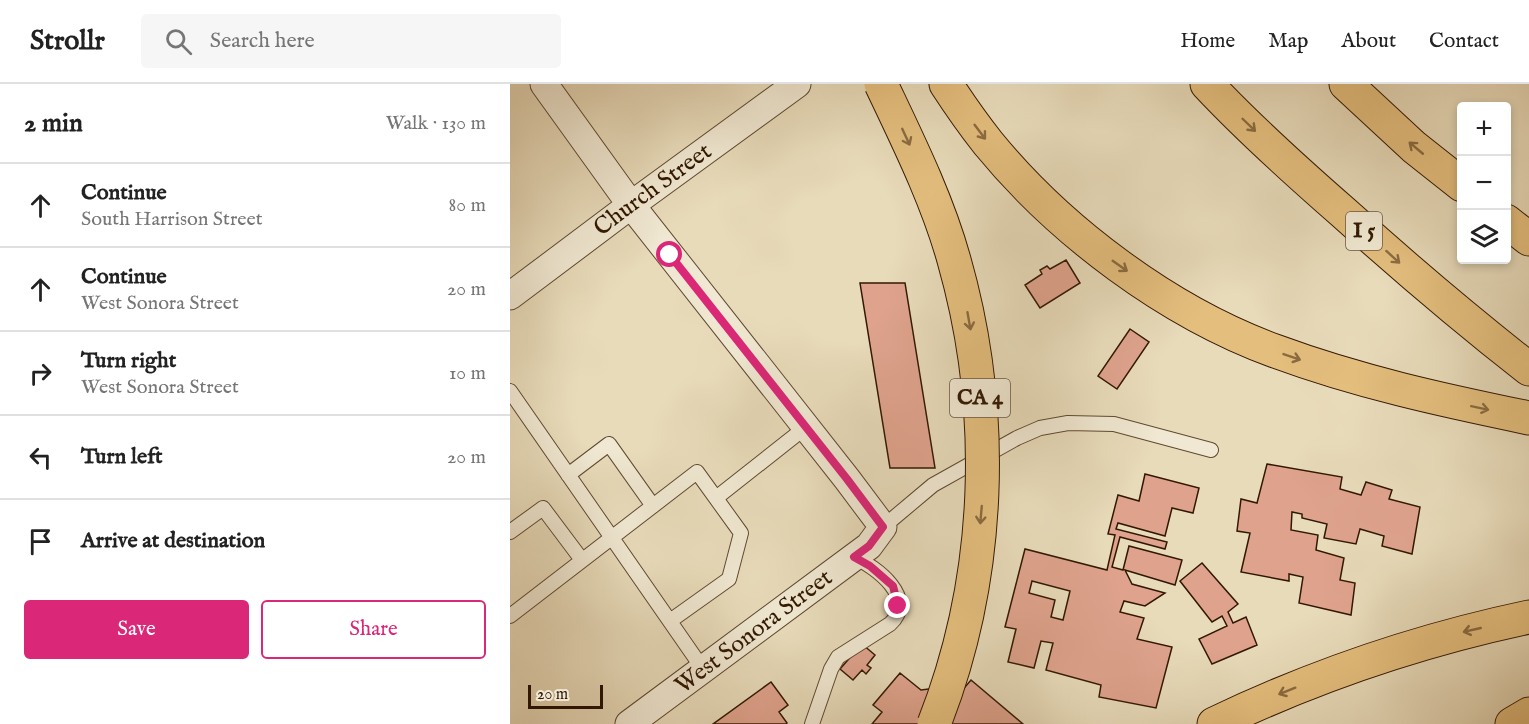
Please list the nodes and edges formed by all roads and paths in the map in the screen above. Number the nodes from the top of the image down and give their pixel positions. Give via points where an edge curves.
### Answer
1 (544, 84) edge
2 (797, 84) edge
3 (881, 84) edge
4 (946, 84) edge
5 (1208, 84) edge
6 (1346, 84) edge
7 (1457, 182) edge
8 (631, 205) junction
9 (1511, 225) edge
10 (1529, 238) edge
11 (510, 296) edge
12 (1529, 369) edge
13 (510, 391) edge
14 (1529, 418) edge
15 (806, 428) junction
16 (1211, 450) dead end
17 (568, 474) junction
18 (716, 498) junction
19 (652, 506) junction
20 (883, 527) junction
21 (510, 532) edge
22 (612, 538) junction
23 (854, 557) junction
24 (582, 560) junction
25 (510, 616) edge
26 (1529, 617) edge
27 (670, 621) junction
28 (703, 669) junction
29 (1529, 714) edge
30 (629, 724) edge
31 (812, 724) edge
32 (934, 724) edge
33 (1214, 724) edge
34 (1512, 724) edge

1 - 8 street
2 - 8 street, Church Street
3 -> 32 highway, CA 4, bridge via 938,211 954,259 967,308 981,409 982,491 976,562 956,661
4 -> 14 highway via 987,142 1053,211 1116,263 1197,315 1273,350 1375,384
5 -> 12 highway, I 5 via 1304,178 1410,272
7 -> 6 highway
8 - 11 street, Church Street
8 - 15 street
9 - 10 highway
13 - 17 lane
15 - 18 lane
15 - 20 street
16 - 20 lane via 1114,424 1068,423 1040,428 933,485
17 - 19 lane via 609,444
17 - 22 lane
18 - 19 lane via 697,472
18 - 27 lane via 741,532 729,579
19 - 22 lane
20 - 23 street, West Sonora Street via 869,546
21 - 24 lane via 543,508
22 - 24 lane
22 - 27 lane
23 - 28 street, West Sonora Street
23 - 31 lane via 893,586 898,610 890,624 838,657
24 - 25 lane
26 -> 33 highway via 1396,651 1288,691
27 - 28 lane
28 - 30 street, West Sonora Street
29 - 34 highway

